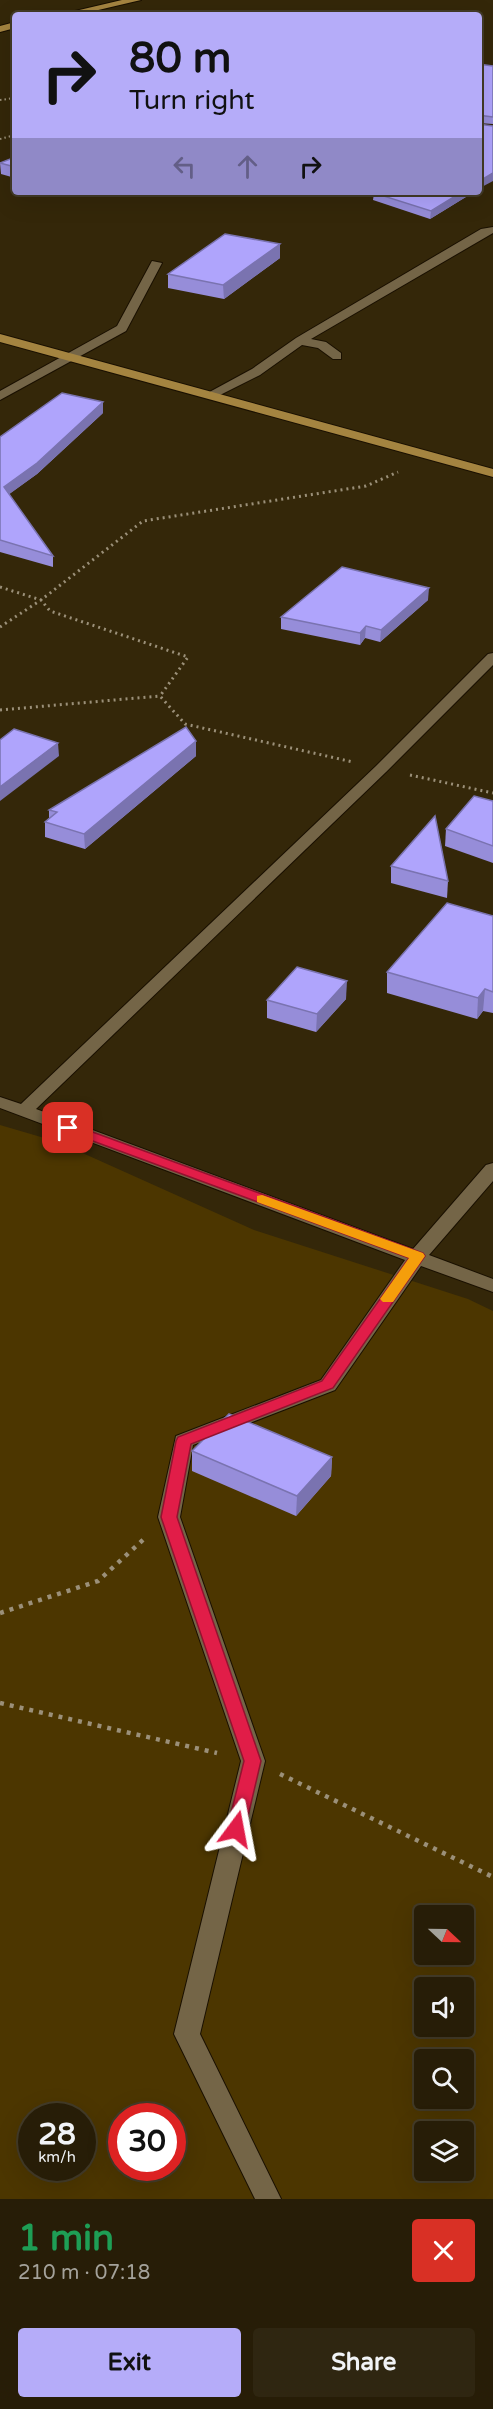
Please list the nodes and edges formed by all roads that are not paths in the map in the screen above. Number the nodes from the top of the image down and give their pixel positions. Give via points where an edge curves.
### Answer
1 (136, 0) edge
2 (78, 12) edge
3 (493, 230) edge
4 (124, 324) dead end
5 (0, 338) edge
6 (300, 340) junction
7 (71, 356) junction
8 (337, 356) dead end
9 (210, 395) junction
10 (0, 396) edge
11 (493, 472) edge
12 (493, 657) edge
13 (0, 1102) edge
14 (24, 1111) junction
15 (493, 1169) edge
16 (418, 1256) junction
17 (493, 1286) edge
18 (268, 2199) edge

1 - 2 main road
3 - 6 street via 485,231
4 - 7 street via 156,263 122,328
5 - 7 main road
6 - 8 street via 322,345
6 - 9 street via 256,372
7 - 9 main road
7 - 10 street
9 - 11 main road
12 - 14 street
13 - 14 street
14 - 16 street
15 - 16 street
16 - 17 street
16 - 18 street via 328,1385 183,1441 169,1517 253,1761 187,2034

